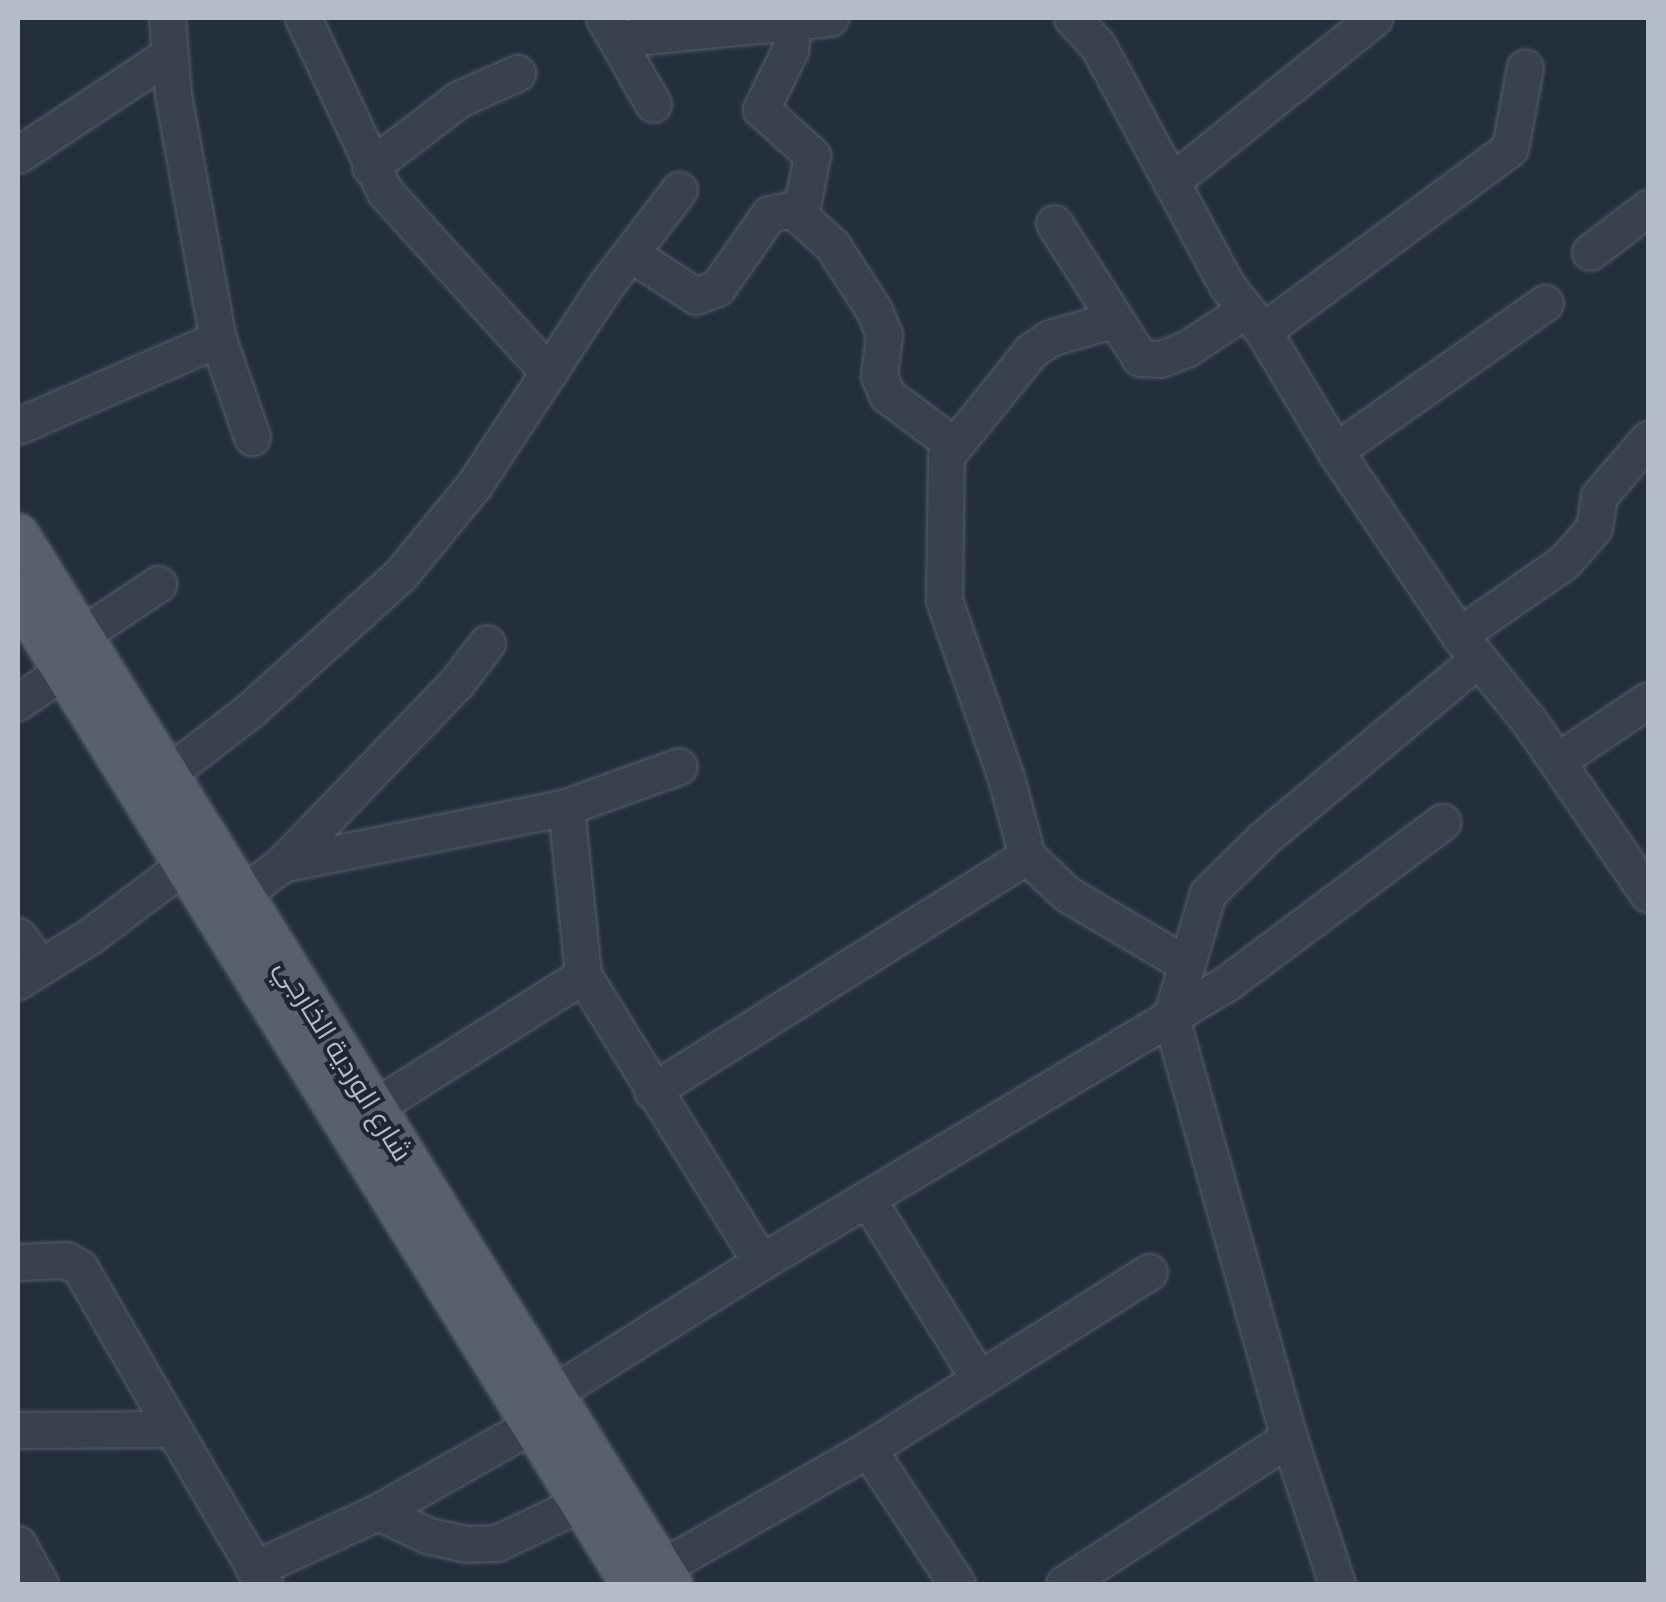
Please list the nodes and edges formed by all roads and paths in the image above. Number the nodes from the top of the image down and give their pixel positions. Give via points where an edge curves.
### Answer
1 (167, 18) edge
2 (303, 18) edge
3 (830, 18) edge
4 (1072, 18) edge
5 (1374, 18) edge
6 (792, 20) edge
7 (610, 28) edge
8 (170, 54) junction
9 (1525, 67) dead end
10 (518, 73) dead end
11 (653, 104) dead end
12 (18, 155) edge
13 (370, 167) junction
14 (1171, 182) junction
15 (679, 190) dead end
16 (1648, 208) edge
17 (800, 216) junction
18 (1054, 223) dead end
19 (1590, 252) dead end
20 (631, 254) junction
21 (1545, 302) dead end
22 (1112, 320) junction
23 (1253, 321) junction
24 (218, 338) junction
25 (550, 373) junction
26 (18, 426) edge
27 (252, 437) dead end
28 (1648, 438) edge
29 (954, 445) junction
30 (1335, 451) junction
31 (18, 536) edge
32 (158, 584) dead end
33 (18, 596) edge
34 (487, 643) dead end
35 (1468, 647) junction
36 (72, 654) junction
37 (1648, 700) edge
38 (18, 702) edge
39 (1557, 761) junction
40 (679, 766) dead end
41 (166, 775) junction
42 (566, 807) junction
43 (1442, 822) dead end
44 (1026, 856) junction
45 (282, 864) junction
46 (182, 866) junction
47 (1648, 894) edge
48 (241, 895) junction
49 (18, 936) edge
50 (1186, 964) junction
51 (29, 974) edge
52 (584, 975) junction
53 (1171, 1017) junction
54 (652, 1091) junction
55 (373, 1108) junction
56 (868, 1200) junction
57 (430, 1230) junction
58 (18, 1262) edge
59 (761, 1262) junction
60 (1150, 1272) dead end
61 (979, 1379) junction
62 (542, 1410) junction
63 (173, 1429) junction
64 (18, 1430) edge
65 (1289, 1438) junction
66 (868, 1448) junction
67 (581, 1502) junction
68 (378, 1512) junction
69 (18, 1544) edge
70 (259, 1577) edge
71 (655, 1579) edge
72 (40, 1584) edge
73 (957, 1584) edge
74 (1064, 1584) edge
75 (1337, 1584) edge

1 - 8 street
2 - 13 street
3 - 6 street
4 - 14 street via 1098,46
5 - 14 street
6 - 7 street
6 - 17 street via 790,50 761,109 812,155
7 - 11 street
8 - 12 street
8 - 24 street
9 - 23 street via 1510,148
10 - 13 street via 458,99
13 - 25 street via 434,249
14 - 23 street
15 - 20 street
16 - 19 street
17 - 20 street via 792,209 769,214 717,288 696,296
17 - 29 street via 832,245 874,310 884,334 879,376 886,394
18 - 22 street
20 - 25 street
21 - 30 street
22 - 23 street via 1140,358 1160,359
22 - 29 street via 1050,338 1031,351
23 - 30 street
24 - 26 street
24 - 27 street
25 - 41 street via 474,485 400,575 249,711
28 - 35 street via 1599,496 1594,528
29 - 44 street via 946,456 944,600
30 - 35 street
31 - 36 main road, شارع الوردية الخارجي
32 - 36 street
33 - 36 main road, شارع الوردية الخارجي
34 - 45 street
35 - 39 street
35 - 50 street via 1208,893
36 - 38 street
36 - 41 main road, شارع الوردية الخارجي
36 - 46 main road, شارع الوردية الخارجي
37 - 39 street
39 - 47 street
40 - 42 street
41 - 48 main road, شارع الوردية الخارجي
42 - 45 street
42 - 52 street
43 - 53 street via 1227,983
44 - 50 street via 1067,894
44 - 54 street
45 - 48 street
46 - 51 street
46 - 57 main road, شارع الوردية الخارجي
48 - 55 main road, شارع الوردية الخارجي
49 - 51 street
50 - 53 street
52 - 54 street
52 - 55 street
53 - 56 street
53 - 65 street
54 - 59 street
55 - 57 main road, شارع الوردية الخارجي
56 - 59 street
56 - 61 street
57 - 62 main road, شارع الوردية الخارجي
58 - 63 street via 66,1260 80,1268
59 - 62 street
60 - 61 street
61 - 66 street
62 - 67 main road, شارع الوردية الخارجي
62 - 68 street
62 - 71 main road, شارع الوردية الخارجي
63 - 64 street
63 - 70 street
65 - 74 street
65 - 75 street
66 - 71 street
66 - 73 street
67 - 68 street via 497,1543 429,1536
67 - 71 main road, شارع الوردية الخارجي
68 - 70 street
69 - 72 street

